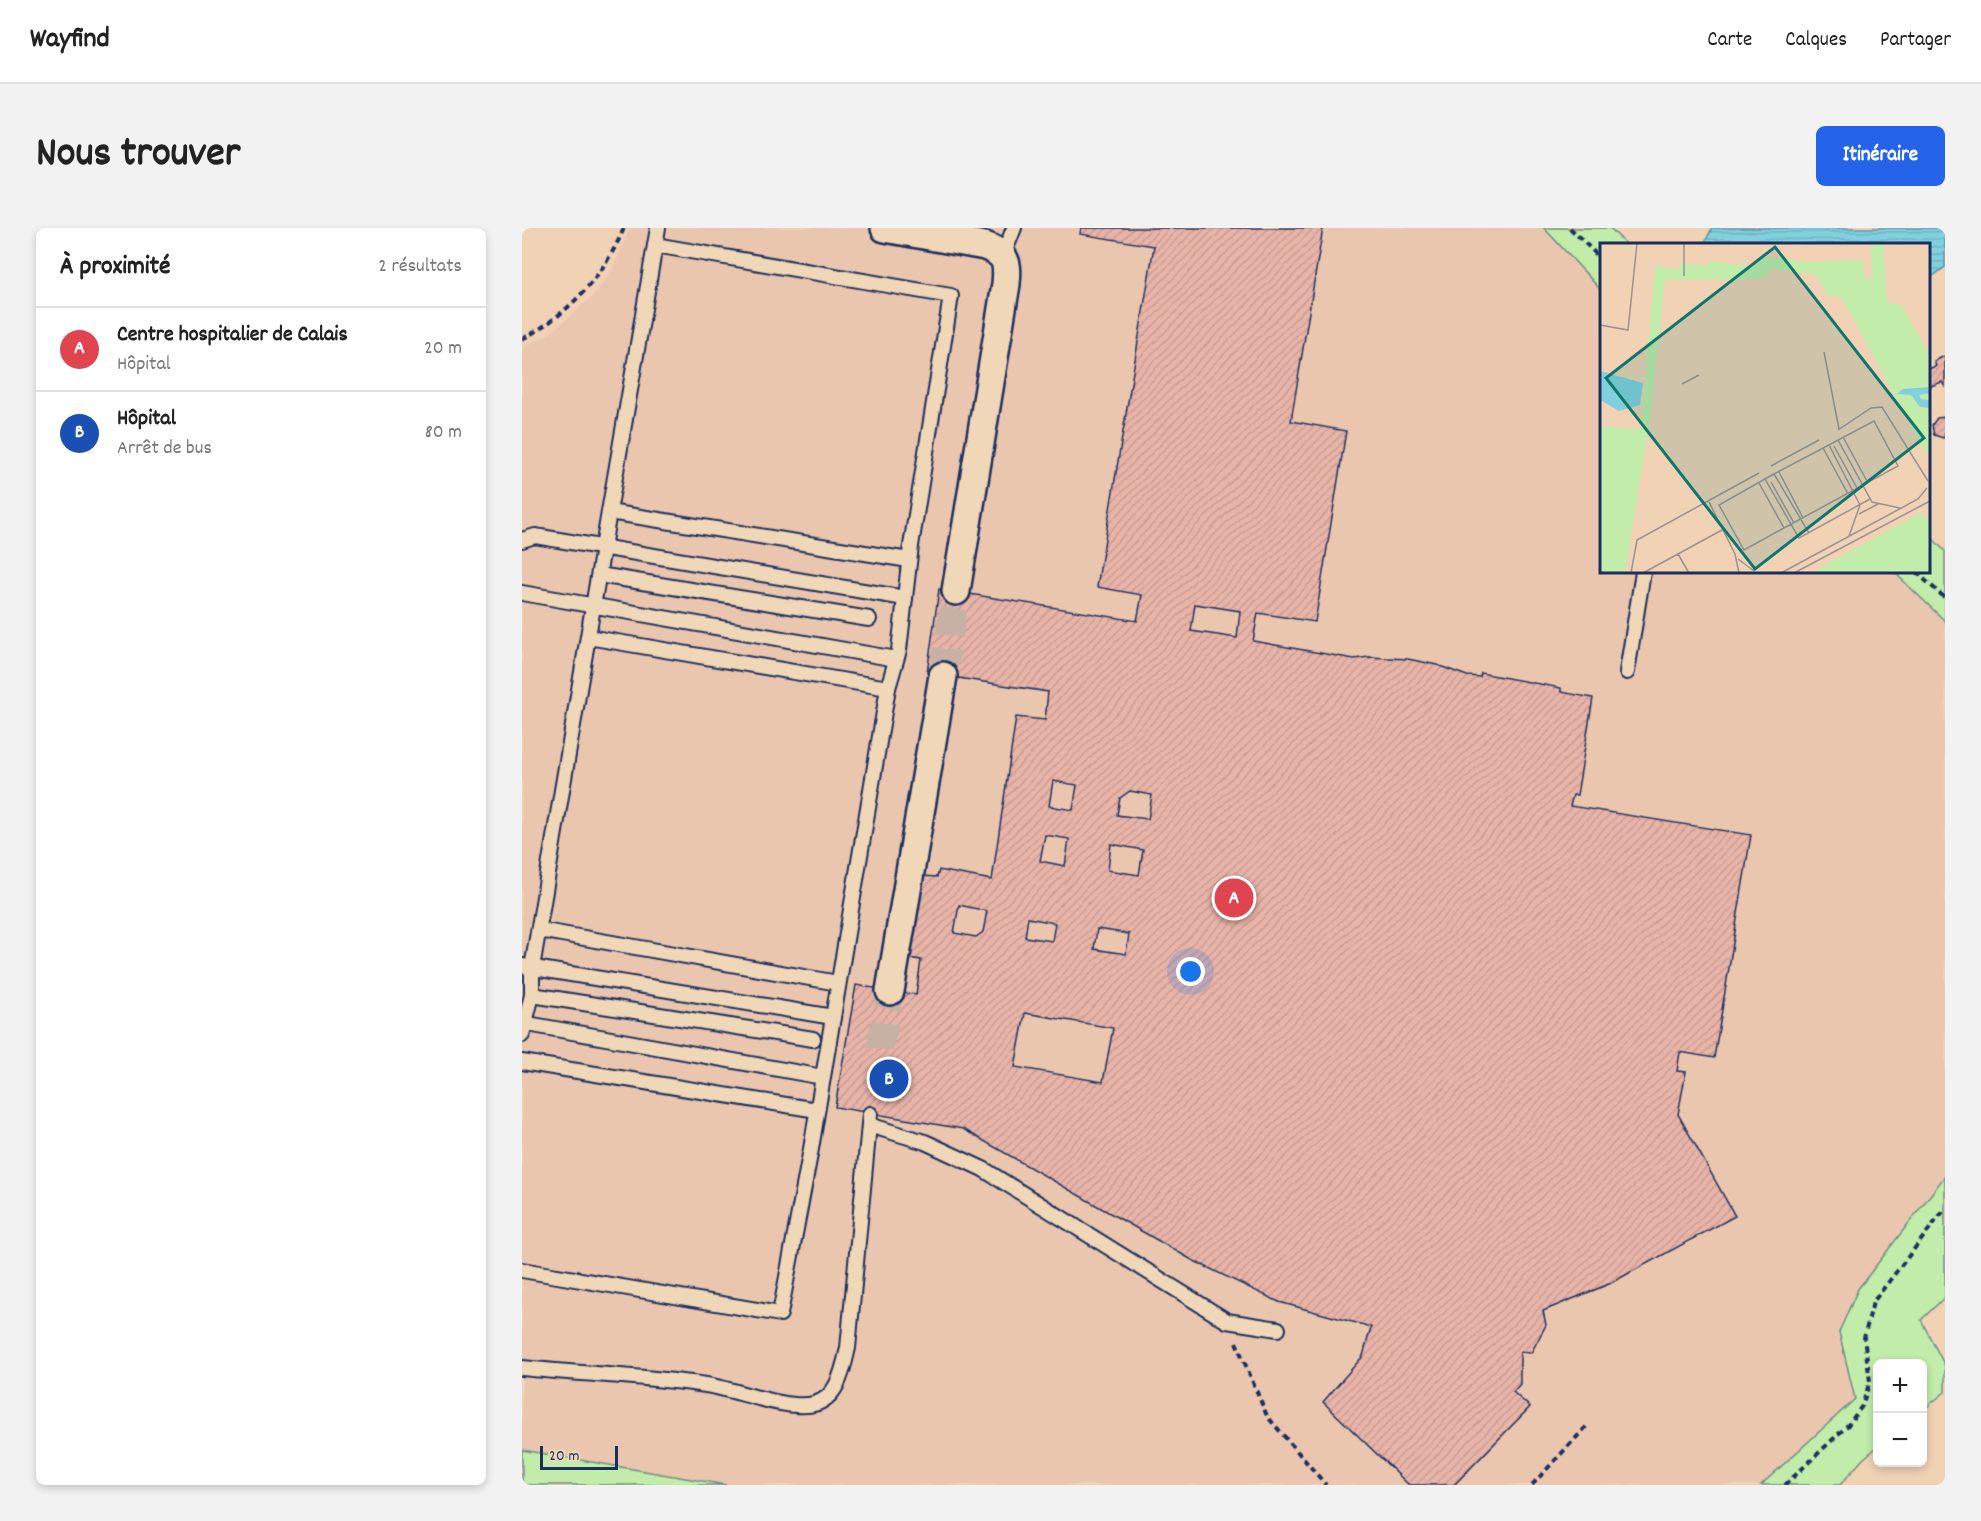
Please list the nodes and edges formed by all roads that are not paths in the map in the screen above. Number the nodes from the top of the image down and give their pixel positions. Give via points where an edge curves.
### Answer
1 (658, 228) edge
2 (885, 228) edge
3 (1014, 228) edge
4 (655, 245) junction
5 (1003, 256) junction
6 (609, 512) junction
7 (522, 540) edge
8 (603, 547) junction
9 (909, 560) junction
10 (1643, 573) edge
11 (599, 575) junction
12 (956, 591) tunnel mouth
13 (522, 593) edge
14 (905, 598) junction
15 (594, 605) junction
16 (869, 619) dead end
17 (588, 637) junction
18 (896, 659) junction
19 (1627, 672) dead end
20 (942, 676) tunnel mouth
21 (888, 688) junction
22 (539, 930) junction
23 (527, 967) edge
24 (838, 983) junction
25 (890, 991) tunnel mouth
26 (532, 995) junction
27 (833, 1017) junction
28 (523, 1027) edge
29 (813, 1039) dead end
30 (522, 1062) edge
31 (823, 1077) junction
32 (818, 1110) junction
33 (522, 1270) edge
34 (1278, 1329) dead end
35 (523, 1368) edge

1 - 4 lane
2 - 5 street via 977,244
3 - 5 lane
4 - 6 lane
4 - 9 lane via 951,296
5 - 12 street via 1007,264 1006,284
6 - 8 lane
6 - 9 lane
7 - 8 lane via 535,536
8 - 11 lane
8 - 14 lane
9 - 14 lane
10 - 19 lane
11 - 15 lane
11 - 16 lane
13 - 15 lane
14 - 18 lane
15 - 17 lane
15 - 18 lane
17 - 21 lane
17 - 22 lane
18 - 21 lane
20 - 25 street
21 - 24 lane
22 - 23 lane
22 - 24 lane
23 - 26 lane
23 - 27 lane
24 - 27 lane
26 - 28 lane
26 - 29 lane
27 - 31 lane
28 - 31 lane
30 - 32 lane
31 - 32 lane
32 - 33 lane via 780,1314
34 - 35 lane via 1227,1322 983,1169 869,1120 848,1348 839,1381 825,1399 800,1406 688,1382

